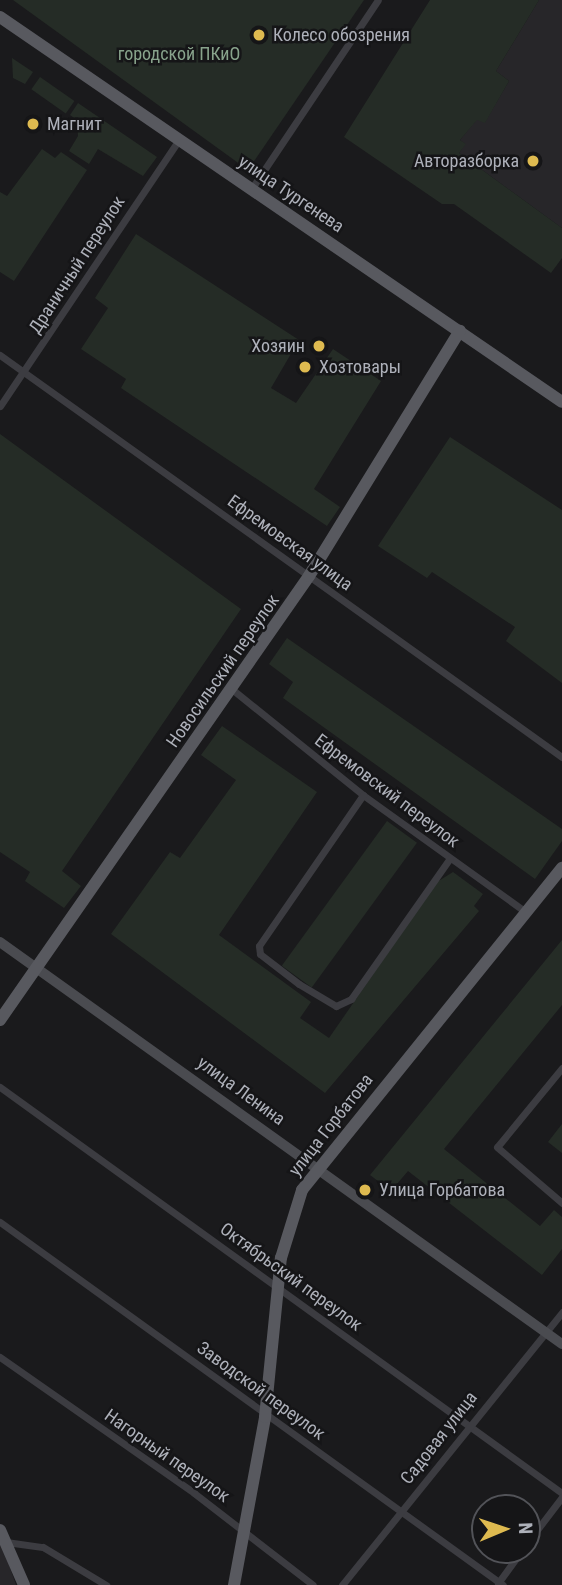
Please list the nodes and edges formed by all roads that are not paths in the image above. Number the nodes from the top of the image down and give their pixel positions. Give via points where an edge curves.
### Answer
1 (378, 0) edge
2 (0, 17) edge
3 (179, 140) junction
4 (252, 188) junction
5 (460, 331) junction
6 (0, 355) edge
7 (24, 374) junction
8 (562, 402) edge
9 (0, 406) edge
10 (309, 576) junction
11 (233, 690) junction
12 (562, 757) edge
13 (363, 795) junction
14 (450, 858) junction
15 (562, 868) edge
16 (526, 912) junction
17 (0, 942) edge
18 (37, 967) junction
19 (0, 1020) edge
20 (562, 1068) edge
21 (0, 1087) edge
22 (317, 1167) junction
23 (562, 1203) edge
24 (0, 1222) edge
25 (277, 1288) junction
26 (562, 1312) edge
27 (544, 1331) junction
28 (562, 1345) edge
29 (0, 1357) edge
30 (265, 1417) junction
31 (468, 1425) junction
32 (562, 1495) edge
33 (401, 1511) junction
34 (541, 1524) edge
35 (244, 1530) junction
36 (3, 1536) edge
37 (513, 1564) edge
38 (499, 1584) edge
39 (24, 1585) edge
40 (106, 1585) edge
41 (234, 1585) edge
42 (313, 1585) edge
43 (342, 1585) edge

1 - 4 street
2 - 3 main road, улица Тургенева
3 - 4 main road, улица Тургенева
3 - 7 street, Драничный переулок
4 - 5 main road, улица Тургенева
5 - 8 main road, улица Тургенева
5 - 10 main road, Новосильский переулок
6 - 7 street, Ефремовская улица
7 - 9 street, Драничный переулок
7 - 10 street, Ефремовская улица
10 - 11 main road, Новосильский переулок
10 - 12 street, Ефремовская улица
11 - 13 street, Ефремовский переулок
11 - 18 main road, Новосильский переулок
13 - 14 street, Ефремовский переулок
13 - 14 street via 259,946 260,954 299,984 336,1006 351,999
14 - 16 street, Ефремовский переулок
15 - 16 main road, улица Горбатова
16 - 22 main road, улица Горбатова
17 - 18 main road, улица Ленина
18 - 19 main road, Новосильский переулок
18 - 22 main road, улица Ленина
20 - 23 street via 497,1147
21 - 25 street, Октябрьский переулок
22 - 25 main road, улица Горбатова via 295,1206
22 - 27 main road, улица Ленина
24 - 30 street, Заводской переулок
25 - 30 main road, улица Горбатова
25 - 31 street, Октябрьский переулок
26 - 27 street, Садовая улица
27 - 28 main road, улица Ленина
27 - 31 street, Садовая улица
29 - 35 street, Нагорный переулок
30 - 33 street, Заводской переулок
30 - 35 main road, улица Горбатова
31 - 32 street, Октябрьский переулок
31 - 33 street, Садовая улица
32 - 34 street
33 - 38 street, Заводской переулок
33 - 43 street, Садовая улица
35 - 41 main road, улица Горбатова
35 - 42 street, Нагорный переулок
36 - 39 main road
36 - 40 street via 43,1547
37 - 38 street

